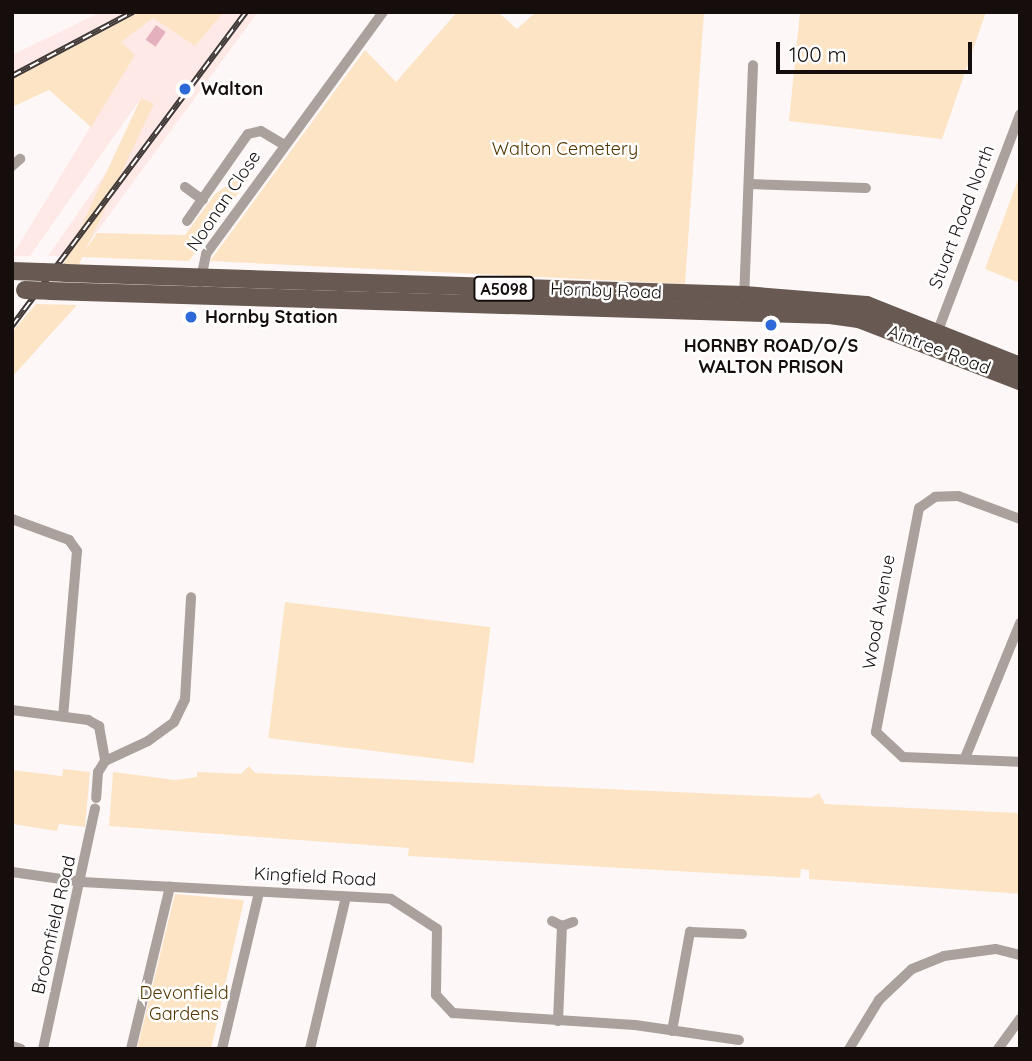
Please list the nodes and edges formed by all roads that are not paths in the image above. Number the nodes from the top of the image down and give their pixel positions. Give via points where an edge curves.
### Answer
1 (383, 12) edge
2 (753, 65) dead end
3 (1020, 114) edge
4 (284, 145) junction
5 (750, 184) junction
6 (186, 187) dead end
7 (866, 188) dead end
8 (203, 200) junction
9 (187, 221) dead end
10 (12, 271) edge
11 (200, 288) junction
12 (19, 289) edge
13 (744, 302) junction
14 (859, 318) joint
15 (937, 333) junction
16 (1020, 366) edge
17 (1020, 381) edge
18 (12, 519) edge
19 (1020, 519) edge
20 (191, 597) dead end
21 (1020, 623) edge
22 (12, 710) edge
23 (63, 716) junction
24 (965, 758) junction
25 (105, 761) junction
26 (1020, 762) edge
27 (12, 872) edge
28 (82, 882) junction
29 (170, 887) junction
30 (259, 892) junction
31 (346, 897) junction
32 (563, 923) dead end
33 (742, 934) dead end
34 (1020, 955) edge
35 (1020, 1019) edge
36 (558, 1021) junction
37 (672, 1031) junction
38 (739, 1040) dead end
39 (12, 1046) edge
40 (21, 1049) edge
41 (43, 1049) edge
42 (131, 1049) edge
43 (222, 1049) edge
44 (310, 1049) edge
45 (849, 1049) edge
46 (998, 1049) edge

1 - 4 street, Noonan Close
2 - 5 street
3 - 15 street, Stuart Road North
4 - 8 street, Noonan Close via 261,131 248,134
4 - 11 street, Noonan Close via 206,254
5 - 7 street
5 - 13 street
6 - 8 street, Noonan Close
8 - 9 street, Noonan Close
10 - 11 main road, Hornby Road / A5098, bridge
11 - 12 main road, Hornby Road / A5098, bridge
11 - 13 main road, Hornby Road / A5098
13 - 14 main road, Hornby Road / A5098
13 - 15 main road, Hornby Road / A5098 via 867,305
14 - 17 main road, Aintree Road / A5098
15 - 16 main road, Hornby Road / A5098
18 - 23 street via 69,540 76,551
19 - 24 street, Wood Avenue via 958,496 935,497 919,508 911,527 876,732 903,757
20 - 25 street via 185,699 174,722 148,741
21 - 24 street
22 - 23 street
23 - 25 street via 100,726
24 - 26 street
25 - 28 street, Broomfield Road via 97,772 93,830
27 - 28 street, Kingfield Road
28 - 29 street, Kingfield Road
28 - 41 street, Broomfield Road
29 - 30 street, Kingfield Road
29 - 42 street
30 - 31 street, Kingfield Road
30 - 43 street
31 - 36 street, Kingfield Road via 391,900 434,924 441,939 436,989 446,1009
31 - 44 street
32 - 36 street
33 - 37 street via 690,932
34 - 45 street via 996,949 944,956 912,969 879,1000
35 - 46 street
36 - 37 street, Kingfield Road
37 - 38 street, Kingfield Road
39 - 40 street

